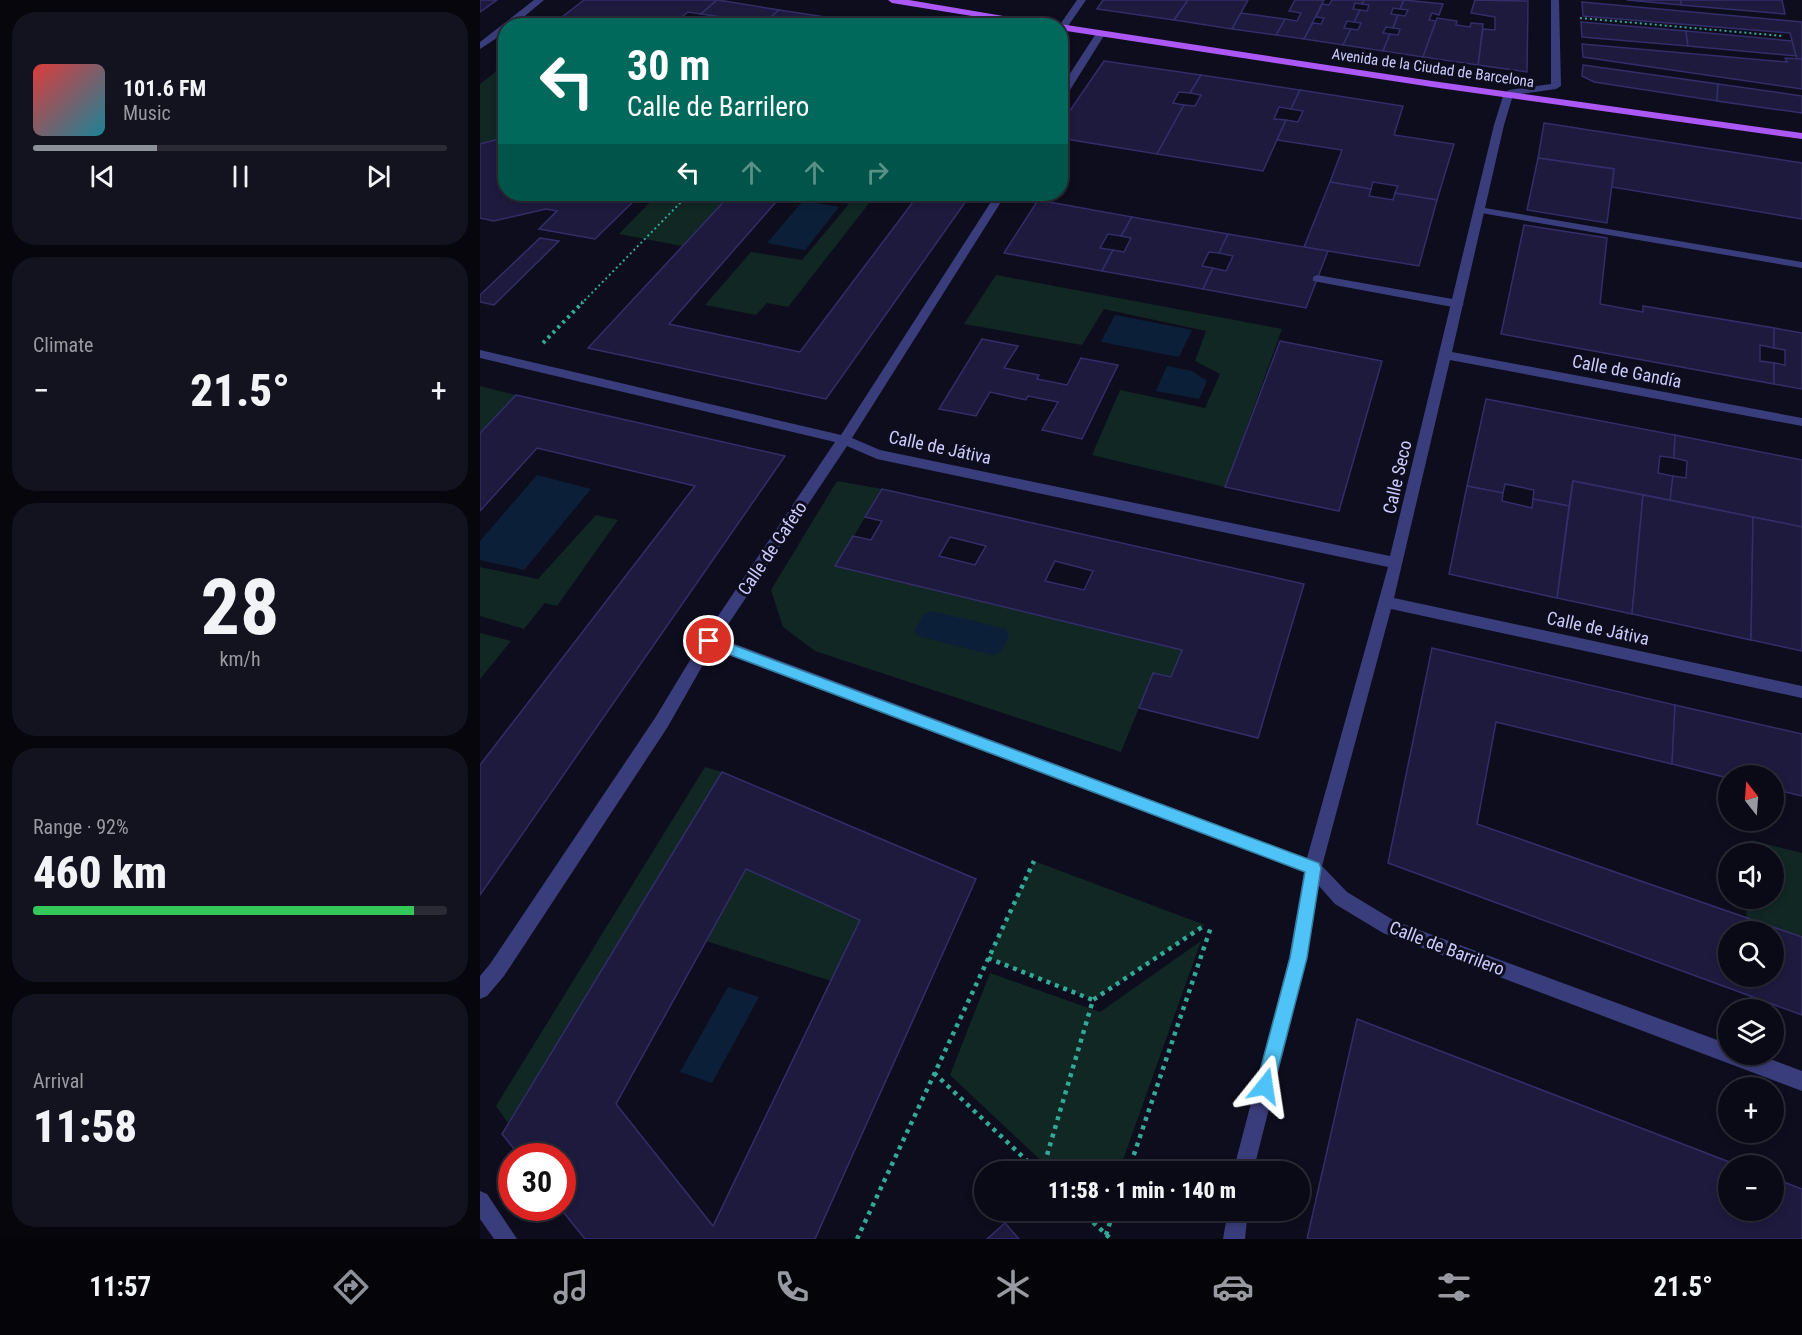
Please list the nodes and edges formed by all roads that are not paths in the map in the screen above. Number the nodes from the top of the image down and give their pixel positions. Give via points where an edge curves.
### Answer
1 (540, 0) edge
2 (892, 0) edge
3 (1082, 0) edge
4 (1555, 0) edge
5 (516, 18) edge
6 (1008, 18) edge
7 (1066, 18) edge
8 (1068, 28) edge
9 (498, 32) edge
10 (1100, 34) junction
11 (489, 39) junction
12 (498, 41) edge
13 (480, 46) edge
14 (1068, 85) edge
15 (1509, 93) junction
16 (1802, 136) edge
17 (997, 201) edge
18 (1479, 210) junction
19 (1802, 265) edge
20 (1317, 279) dead end
21 (1458, 304) junction
22 (480, 354) edge
23 (1446, 356) junction
24 (1802, 422) edge
25 (844, 440) junction
26 (1396, 563) junction
27 (1386, 602) junction
28 (709, 641) junction
29 (1802, 692) edge
30 (1313, 868) junction
31 (480, 990) edge
32 (1718, 1050) edge
33 (1759, 1065) edge
34 (1802, 1081) edge
35 (1246, 1161) edge
36 (480, 1201) edge
37 (1236, 1221) edge
38 (506, 1239) edge
39 (1234, 1239) edge

1 - 5 street
2 - 6 main road, Avenida de la Ciudad de Barcelona
3 - 7 street
4 - 15 street via 1556,86
8 - 10 main road, Avenida de la Ciudad de Barcelona
9 - 11 street
10 - 14 street
10 - 15 main road, Avenida de la Ciudad de Barcelona
11 - 12 street
11 - 13 street
15 - 16 main road, Avenida de la Ciudad de Barcelona
15 - 18 street, Calle Seco
17 - 25 street, Calle de Cafeto
18 - 19 street
18 - 21 street, Calle Seco
20 - 21 street
21 - 23 street, Calle Seco
22 - 25 street, Calle de Játiva
23 - 24 street, Calle de Gandía
23 - 26 street, Calle Seco
25 - 26 street, Calle de Játiva via 877,454
25 - 28 street, Calle de Cafeto
26 - 27 street, Calle Seco
27 - 29 street, Calle de Játiva
27 - 30 street, Calle Seco
28 - 30 street, Calle de Barrilero
28 - 31 street, Calle de Cafeto via 661,723
30 - 32 street, Calle de Barrilero via 1341,898 1389,927
30 - 35 street, Calle Seco via 1298,958
33 - 34 street, Calle de Barrilero
36 - 38 street
37 - 39 street

